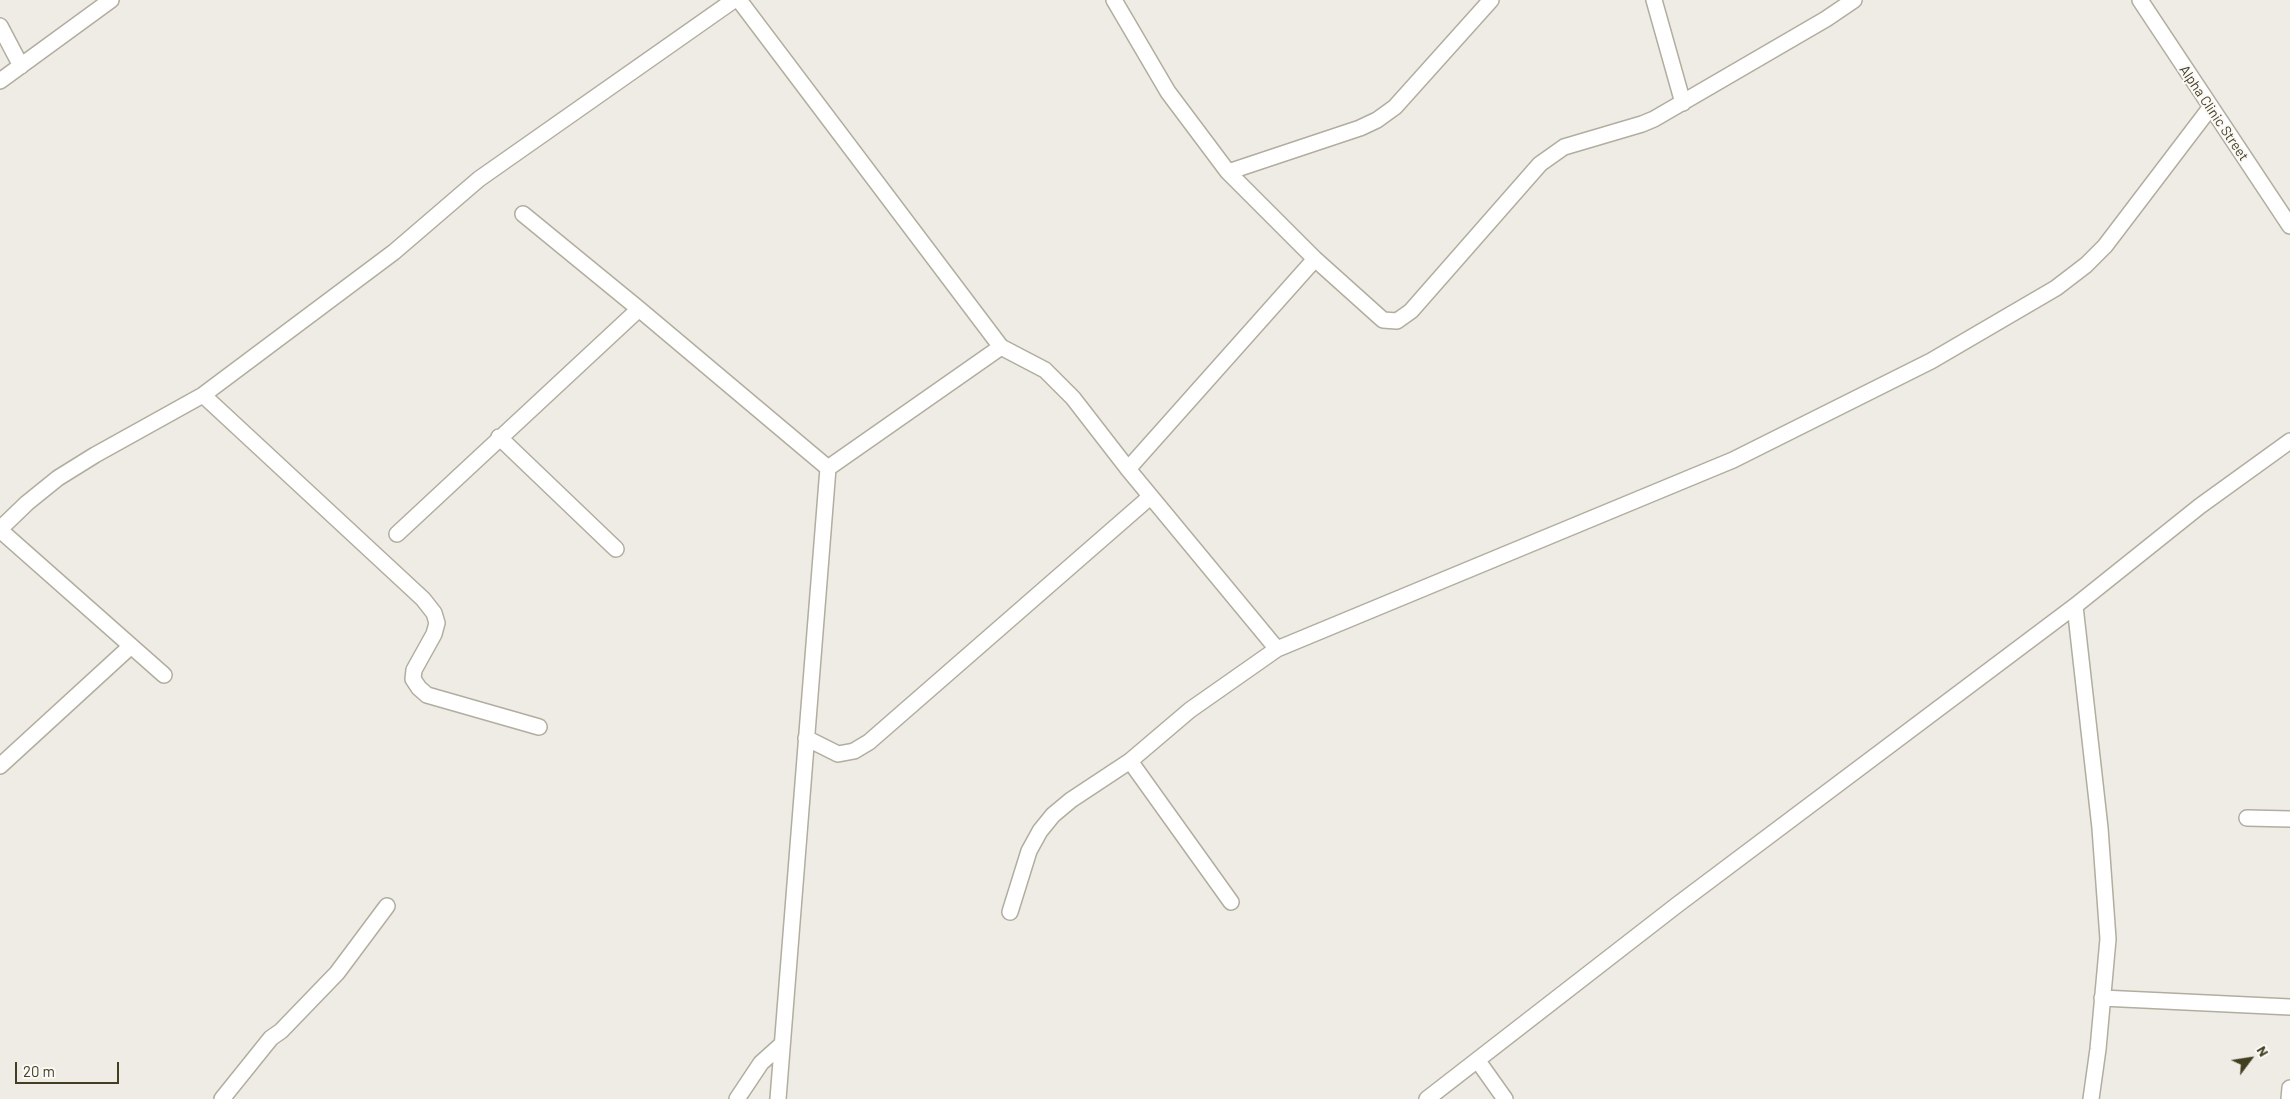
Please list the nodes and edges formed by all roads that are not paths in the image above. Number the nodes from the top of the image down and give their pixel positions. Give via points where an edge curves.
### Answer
1 (111, 0) edge
2 (734, 0) edge
3 (739, 0) edge
4 (1114, 0) edge
5 (1491, 0) edge
6 (1654, 0) edge
7 (1854, 0) edge
8 (2140, 0) edge
9 (0, 26) edge
10 (21, 66) junction
11 (0, 81) edge
12 (1683, 103) junction
13 (2210, 108) junction
14 (1228, 172) junction
15 (523, 214) dead end
16 (2290, 226) edge
17 (1315, 259) junction
18 (639, 309) junction
19 (1001, 347) junction
20 (203, 395) junction
21 (499, 437) junction
22 (2290, 441) edge
23 (828, 468) junction
24 (1128, 470) junction
25 (1150, 497) junction
26 (0, 529) edge
27 (397, 534) dead end
28 (616, 549) dead end
29 (2075, 606) junction
30 (130, 646) junction
31 (1277, 649) junction
32 (164, 675) dead end
33 (539, 726) dead end
34 (806, 738) junction
35 (1130, 761) junction
36 (0, 766) edge
37 (2247, 818) dead end
38 (2290, 819) edge
39 (1231, 902) dead end
40 (387, 906) dead end
41 (1010, 912) dead end
42 (2102, 998) junction
43 (2290, 1007) edge
44 (781, 1046) junction
45 (1478, 1061) junction
46 (2290, 1088) edge
47 (222, 1099) edge
48 (737, 1099) edge
49 (778, 1099) edge
50 (1427, 1099) edge
51 (1505, 1099) edge
52 (2091, 1099) edge
53 (2289, 1099) edge

1 - 10 street
2 - 20 street via 479,179 394,252
3 - 19 street
4 - 14 street via 1168,92
5 - 14 street via 1395,107 1377,120
6 - 12 street
7 - 12 street
8 - 13 street, Alpha Clinic Street
9 - 10 street
10 - 11 street
12 - 17 street via 1642,124 1564,147 1540,164 1411,311 1397,321 1383,320
13 - 16 street, Alpha Clinic Street
13 - 31 street via 2105,246 2086,265 2056,288 1931,361 1733,460
14 - 17 street
15 - 18 street
17 - 24 street
18 - 21 street
18 - 23 street
19 - 23 street
19 - 24 street via 1045,370 1073,398
20 - 26 street via 58,478
20 - 33 street via 423,599 434,613 437,623 434,634 414,670 414,680 419,688 428,695
21 - 27 street
21 - 28 street
22 - 29 street via 2200,506
23 - 34 street
24 - 25 street
25 - 31 street
25 - 34 street via 869,742 854,751 838,754
26 - 30 street
29 - 42 street via 2100,828 2108,938
29 - 45 street via 1678,905
30 - 32 street
30 - 36 street
31 - 35 street via 1190,710
34 - 44 street
35 - 39 street
35 - 41 street via 1071,800 1040,831 1029,851
37 - 38 street
40 - 47 street via 337,973 271,1038
42 - 43 street
42 - 52 street
44 - 48 street via 761,1063
44 - 49 street
45 - 50 street
45 - 51 street
46 - 53 street

